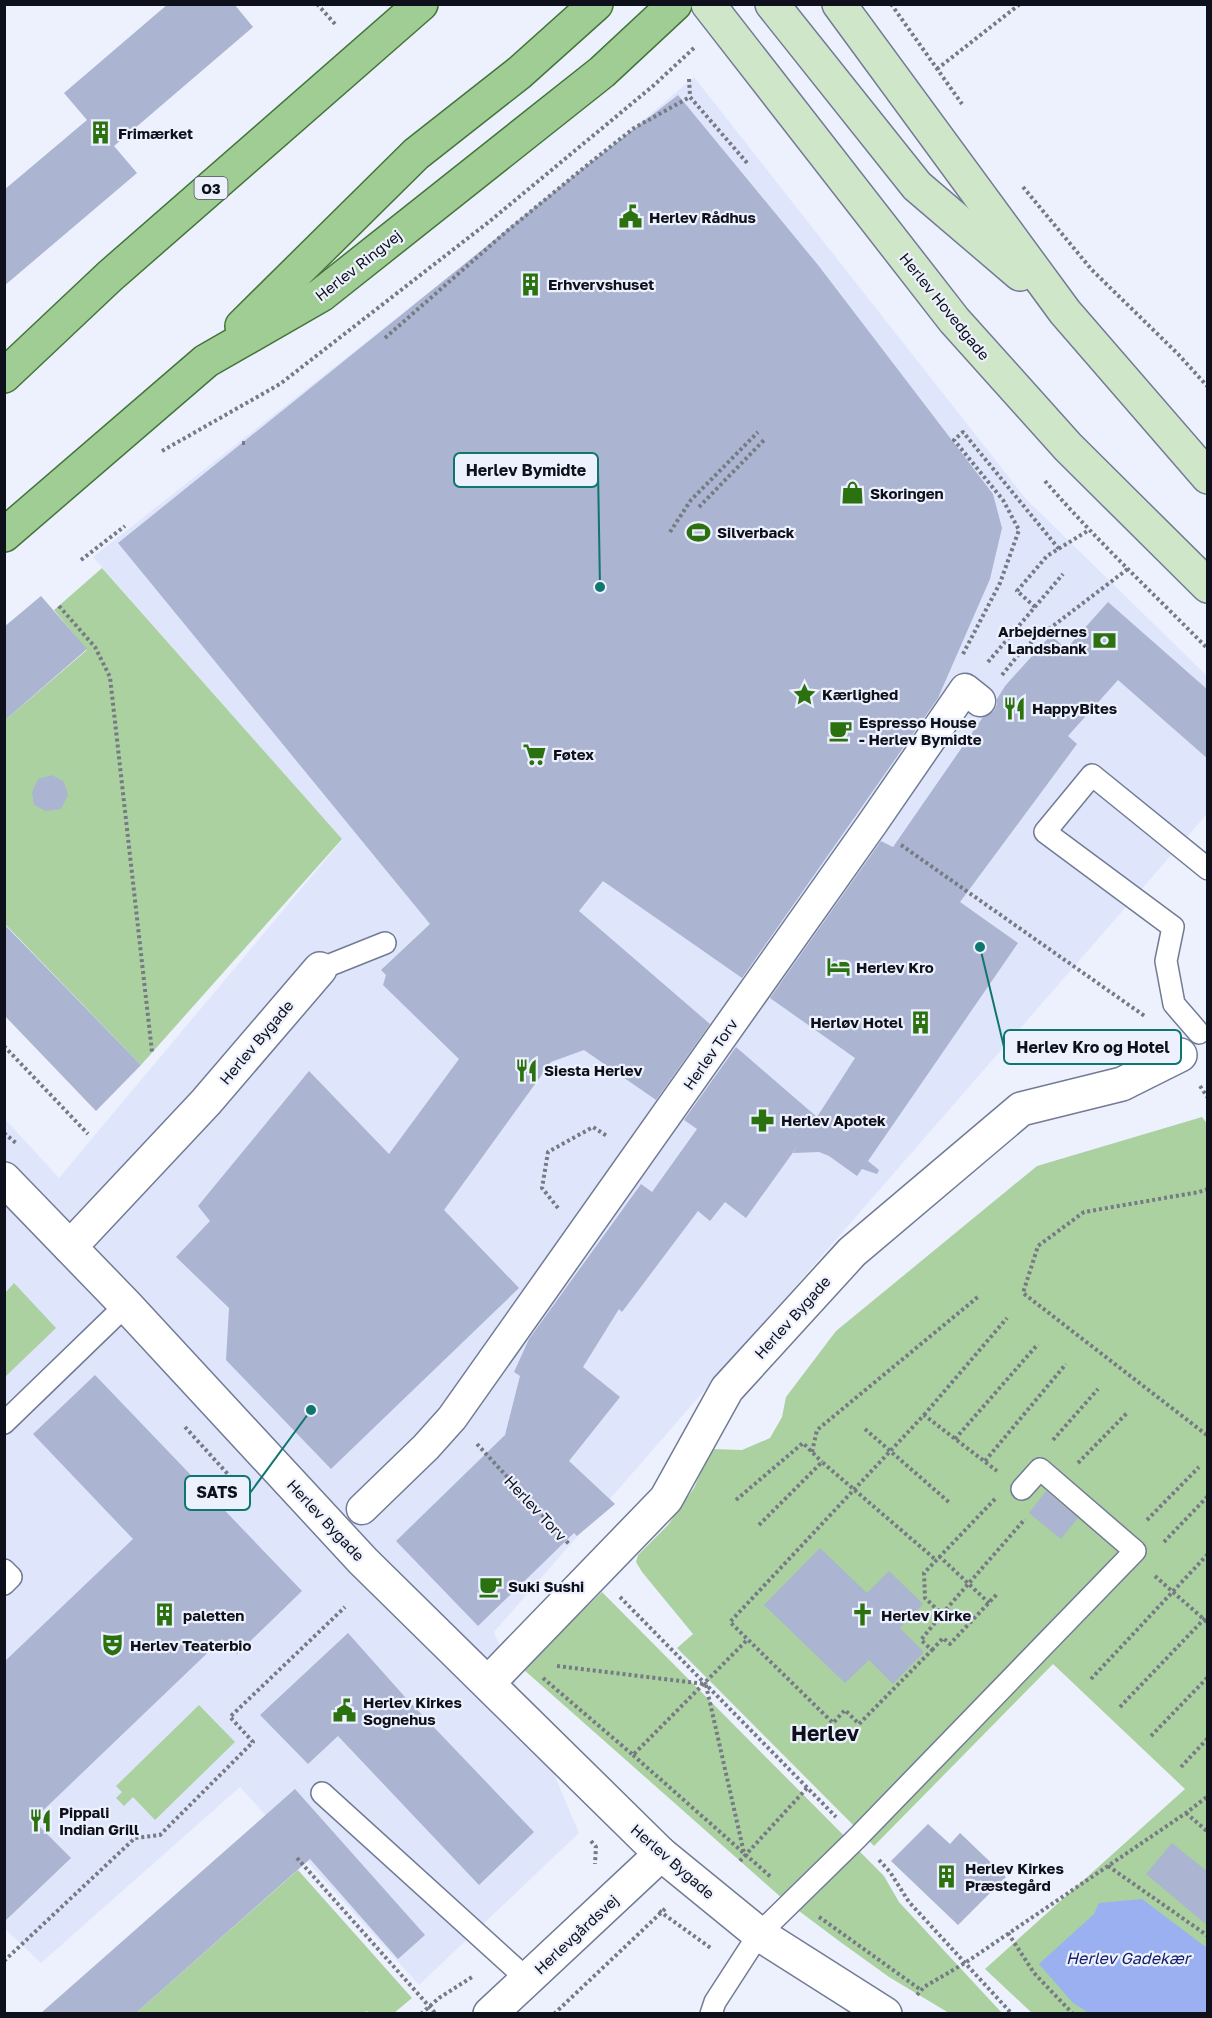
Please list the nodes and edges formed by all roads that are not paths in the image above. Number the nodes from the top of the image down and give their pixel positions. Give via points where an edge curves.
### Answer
1 (421, 4) edge
2 (596, 4) edge
3 (675, 4) edge
4 (708, 4) edge
5 (772, 4) edge
6 (839, 4) edge
7 (1065, 312) junction
8 (206, 361) junction
9 (4, 376) edge
10 (1208, 477) edge
11 (4, 535) edge
12 (1208, 586) edge
13 (973, 695) road end
14 (1208, 869) edge
15 (385, 943) dead end
16 (320, 969) joint
17 (1196, 1037) edge
18 (4, 1179) edge
19 (70, 1247) junction
20 (126, 1305) junction
21 (4, 1423) edge
22 (1017, 1485) road end
23 (362, 1509) dead end
24 (4, 1570) edge
25 (4, 1584) edge
26 (488, 1683) junction
27 (322, 1793) dead end
28 (661, 1854) junction
29 (759, 1934) junction
30 (528, 1980) junction
31 (490, 2013) edge
32 (711, 2013) edge
33 (885, 2013) edge

1 - 9 main road, O3 via 110,276
2 - 8 main road via 519,74 416,154
3 - 8 main road, Herlev Ringvej via 602,72 321,295
4 - 12 main road, Herlev Hovedgade via 954,320 1068,447
5 - 7 main road via 917,186
6 - 7 main road
7 - 10 main road
8 - 11 main road, Herlev Ringvej
13 - 23 street, Herlev Torv via 872,824 452,1418
14 - 17 lane via 1092,775 1045,832 1173,927 1166,961 1174,1004
15 - 16 lane
16 - 19 street, Herlev Bygade via 206,1102
17 - 26 street, Herlev Bygade via 1122,1084 1021,1109 852,1252 727,1389 666,1499 594,1571 520,1658
18 - 19 street, Herlev Bygade
19 - 20 street, Herlev Bygade
20 - 21 lane
20 - 26 street, Herlev Bygade via 363,1561
22 - 29 lane via 1040,1469 1133,1554
24 - 25 lane via 11,1577
26 - 28 street, Herlev Bygade
27 - 30 lane
28 - 29 street, Herlev Bygade
28 - 30 street, Herlevgårdsvej
29 - 32 lane
29 - 33 street, Herlev Bygade
30 - 31 street, Herlevgårdsvej

